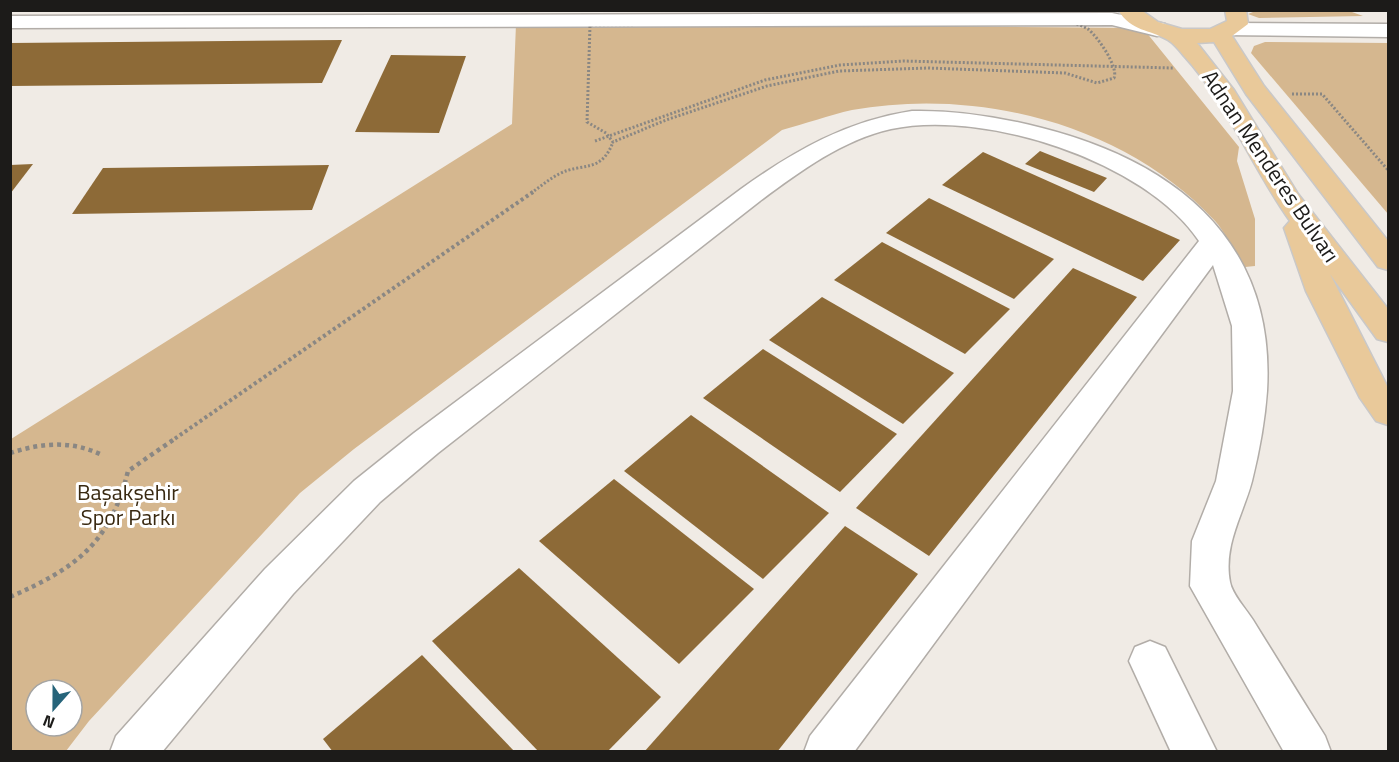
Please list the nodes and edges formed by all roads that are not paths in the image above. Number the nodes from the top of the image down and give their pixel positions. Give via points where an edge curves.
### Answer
1 (1128, 10) edge
2 (10, 22) edge
3 (1228, 25) edge
4 (1165, 31) junction
5 (1389, 31) edge
6 (1287, 198) junction
7 (1213, 241) junction
8 (1389, 260) edge
9 (1389, 331) edge
10 (1389, 412) edge
11 (1150, 661) dead end
12 (132, 752) edge
13 (826, 752) edge
14 (1195, 752) edge
15 (1309, 752) edge

1 - 4 main road via 1142,23
2 - 4 street via 1112,19
3 - 4 main road via 1190,36
3 - 5 street
3 - 8 main road, Adnan Menderes Bulvarı via 1259,95
4 - 6 main road, Adnan Menderes Bulvarı via 1187,45 1204,68
6 - 9 main road, Adnan Menderes Bulvarı
6 - 10 main road via 1321,291 1377,398
7 - 12 street via 1187,210 1135,171 1111,158 1052,138 968,120 927,118 889,122 849,135 786,171 403,460 331,526
7 - 13 street
7 - 15 street via 1230,269 1248,326 1250,391 1234,481 1210,541 1210,586
11 - 14 street

